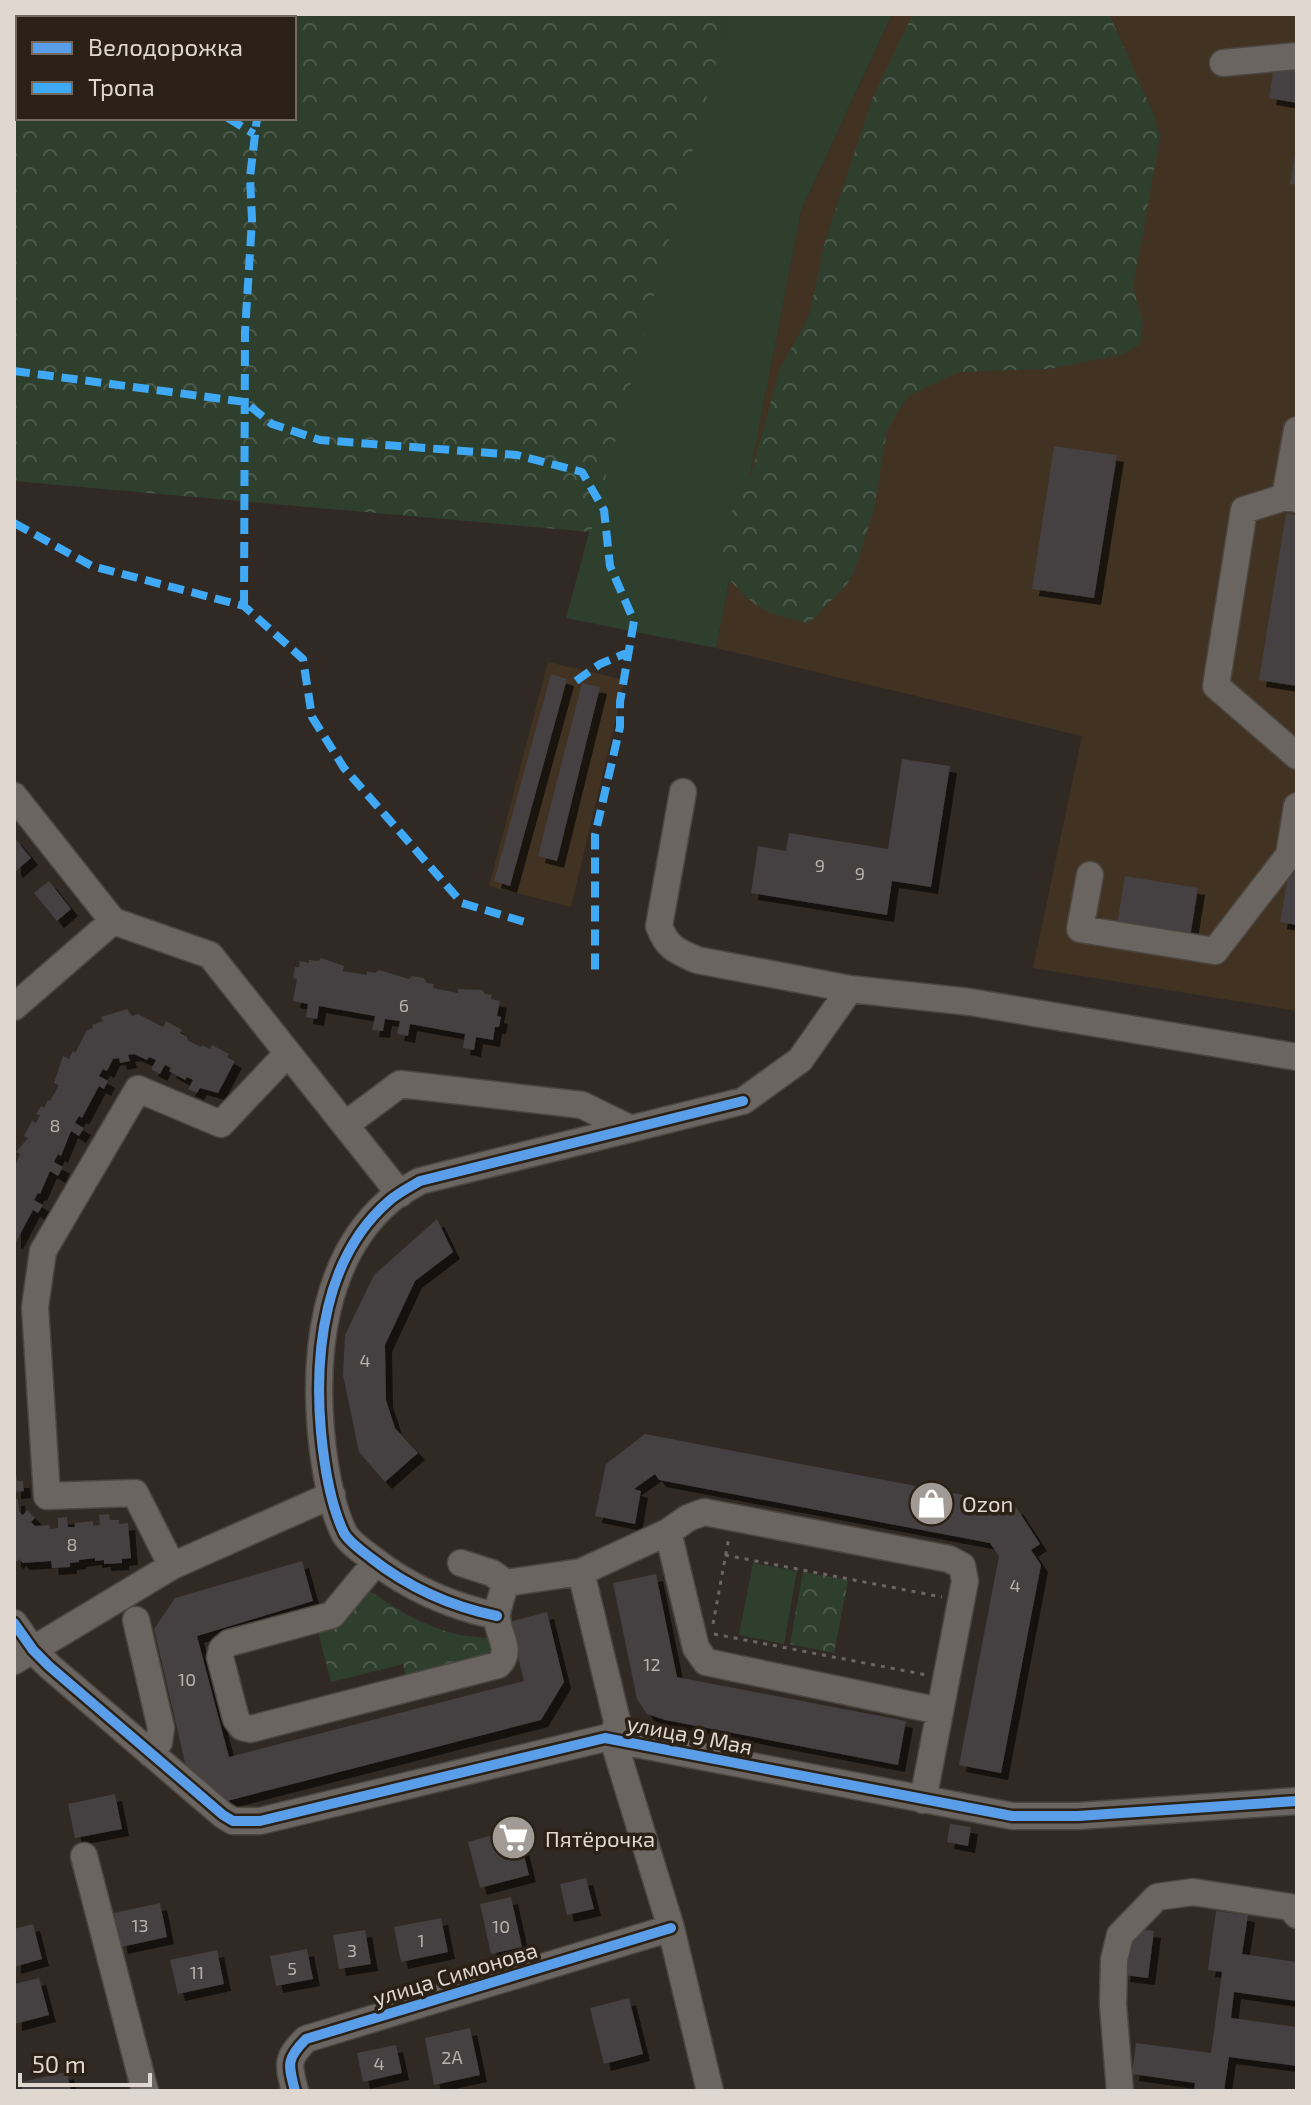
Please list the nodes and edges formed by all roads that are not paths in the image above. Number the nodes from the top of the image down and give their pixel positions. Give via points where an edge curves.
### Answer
1 (1297, 56) edge
2 (1223, 63) dead end
3 (1297, 430) edge
4 (1291, 498) edge
5 (1297, 756) edge
6 (683, 792) dead end
7 (14, 796) edge
8 (1297, 806) edge
9 (1090, 875) dead end
10 (113, 921) junction
11 (850, 989) junction
12 (14, 1007) edge
13 (288, 1053) junction
14 (1297, 1057) edge
15 (345, 1125) junction
16 (631, 1129) junction
17 (400, 1194) junction
18 (332, 1495) junction
19 (668, 1532) junction
20 (376, 1562) junction
21 (461, 1563) dead end
22 (172, 1566) junction
23 (581, 1572) junction
24 (506, 1583) junction
25 (497, 1616) junction
26 (136, 1620) dead end
27 (14, 1623) edge
28 (24, 1656) edge
29 (940, 1711) junction
30 (613, 1739) junction
31 (151, 1754) junction
32 (923, 1800) junction
33 (1297, 1801) edge
34 (84, 1856) dead end
35 (1297, 1915) edge
36 (671, 1928) junction
37 (145, 2091) edge
38 (295, 2091) edge
39 (710, 2091) edge
40 (1120, 2091) edge

1 - 2 street
3 - 4 street
4 - 5 street via 1244,510 1216,686
6 - 11 street via 659,926 664,941 697,960
7 - 10 street
8 - 9 street via 1289,855 1215,951 1080,929
10 - 12 street
10 - 13 street via 210,955
11 - 14 street via 970,1002
11 - 16 street via 800,1060 743,1101
13 - 15 street
13 - 22 street via 221,1124 138,1089 43,1251 35,1307 47,1496 135,1493
15 - 16 street via 400,1084 582,1105
15 - 17 street
16 - 17 street via 420,1181
17 - 18 street via 360,1234 342,1266 321,1335 319,1405
18 - 20 street via 345,1534
18 - 22 street
19 - 23 street
19 - 29 street via 696,1648 706,1662
19 - 29 street via 704,1512 957,1562 965,1573
20 - 25 street via 431,1596
20 - 25 street via 332,1615 222,1649 242,1727 251,1729 498,1665 506,1651
21 - 24 street
22 - 28 street
23 - 24 street
23 - 30 street via 617,1721
24 - 25 street
26 - 31 street via 161,1728
27 - 28 street, улица 9 Мая
28 - 31 street, улица 9 Мая
29 - 32 street
30 - 31 street, улица 9 Мая via 247,1822 223,1815
30 - 32 street, улица 9 Мая
30 - 36 street
32 - 33 street, улица 9 Мая via 1027,1817
34 - 37 street
35 - 40 street via 1290,1907 1193,1892 1157,1897 1120,1935 1114,1960
36 - 38 street, улица Симонова via 306,2039 288,2066
36 - 39 street

